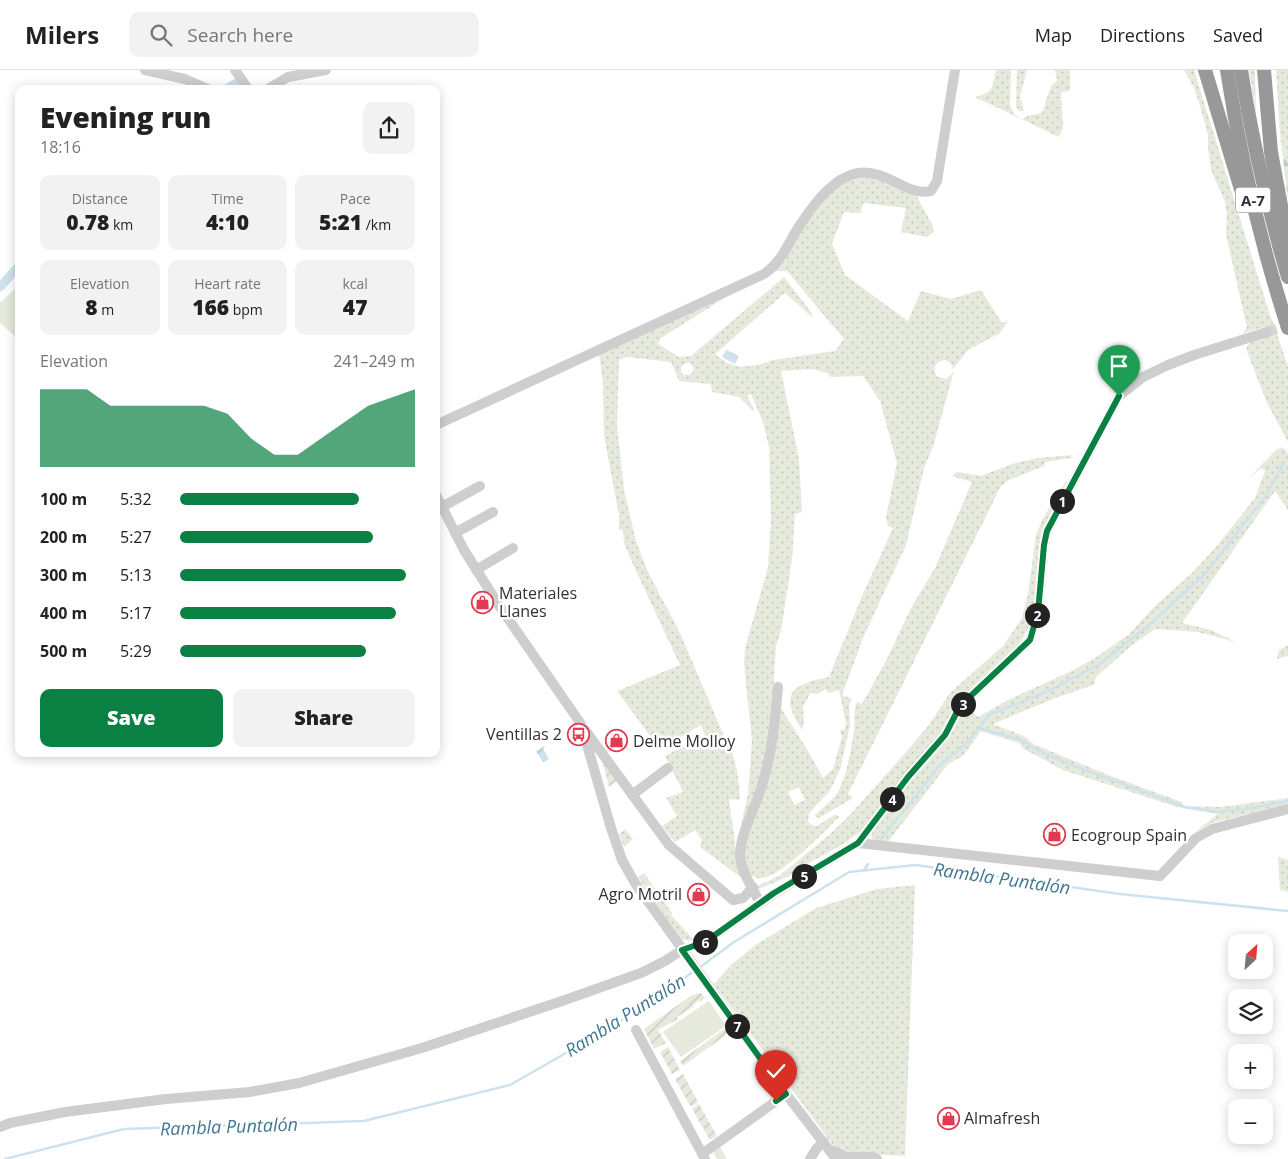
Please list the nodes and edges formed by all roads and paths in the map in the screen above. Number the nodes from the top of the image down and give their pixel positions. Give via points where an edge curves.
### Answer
1 (145, 70) edge
2 (235, 70) edge
3 (326, 70) edge
4 (955, 70) edge
5 (1205, 70) edge
6 (1227, 70) edge
7 (1242, 70) edge
8 (1264, 70) edge
9 (200, 85) edge
10 (245, 85) edge
11 (275, 85) edge
12 (1288, 244) edge
13 (1266, 256) junction
14 (1288, 277) edge
15 (1288, 328) edge
16 (1266, 332) tunnel mouth
17 (440, 423) edge
18 (480, 486) dead end
19 (440, 503) edge
20 (442, 507) junction
21 (493, 512) dead end
22 (455, 533) junction
23 (513, 548) dead end
24 (476, 570) junction
25 (778, 687) dead end
26 (581, 724) junction
27 (668, 768) dead end
28 (632, 795) junction
29 (1288, 809) edge
30 (858, 843) junction
31 (753, 887) junction
32 (760, 903) junction
33 (683, 952) junction
34 (636, 1030) dead end
35 (786, 1094) junction
36 (0, 1127) edge
37 (830, 1153) edge
38 (704, 1156) edge
39 (810, 1159) edge
40 (877, 1159) edge

1 - 9 street via 185,78
2 - 10 street
3 - 11 street via 288,77
4 - 17 street via 937,181 931,191 918,192 876,173 857,173 842,179 827,190 801,222 782,258 764,274
5 - 13 highway via 1252,225
6 - 13 highway, A-7 via 1238,136
7 - 14 highway, A-7 via 1252,134
8 - 12 highway via 1271,152
13 - 15 highway, A-7
16 - 30 street via 1168,365 1143,376 1119,396 1047,531 1038,612 1030,640 960,706 945,735
18 - 20 street
19 - 20 street
20 - 22 street
21 - 22 street
22 - 24 street
23 - 24 street
24 - 26 street
25 - 31 street via 771,754 740,854
26 - 28 street
26 - 33 street via 622,860
27 - 28 street
28 - 31 street via 669,845 734,900 742,898
29 - 30 street via 1212,829 1196,838 1160,876
30 - 32 street
31 - 32 street
32 - 33 street via 705,942
33 - 35 street
33 - 36 street via 641,973 565,1000 422,1048 299,1083 250,1092 65,1112
34 - 38 street
35 - 37 street
35 - 38 street
37 - 39 street via 817,1148
37 - 40 street

